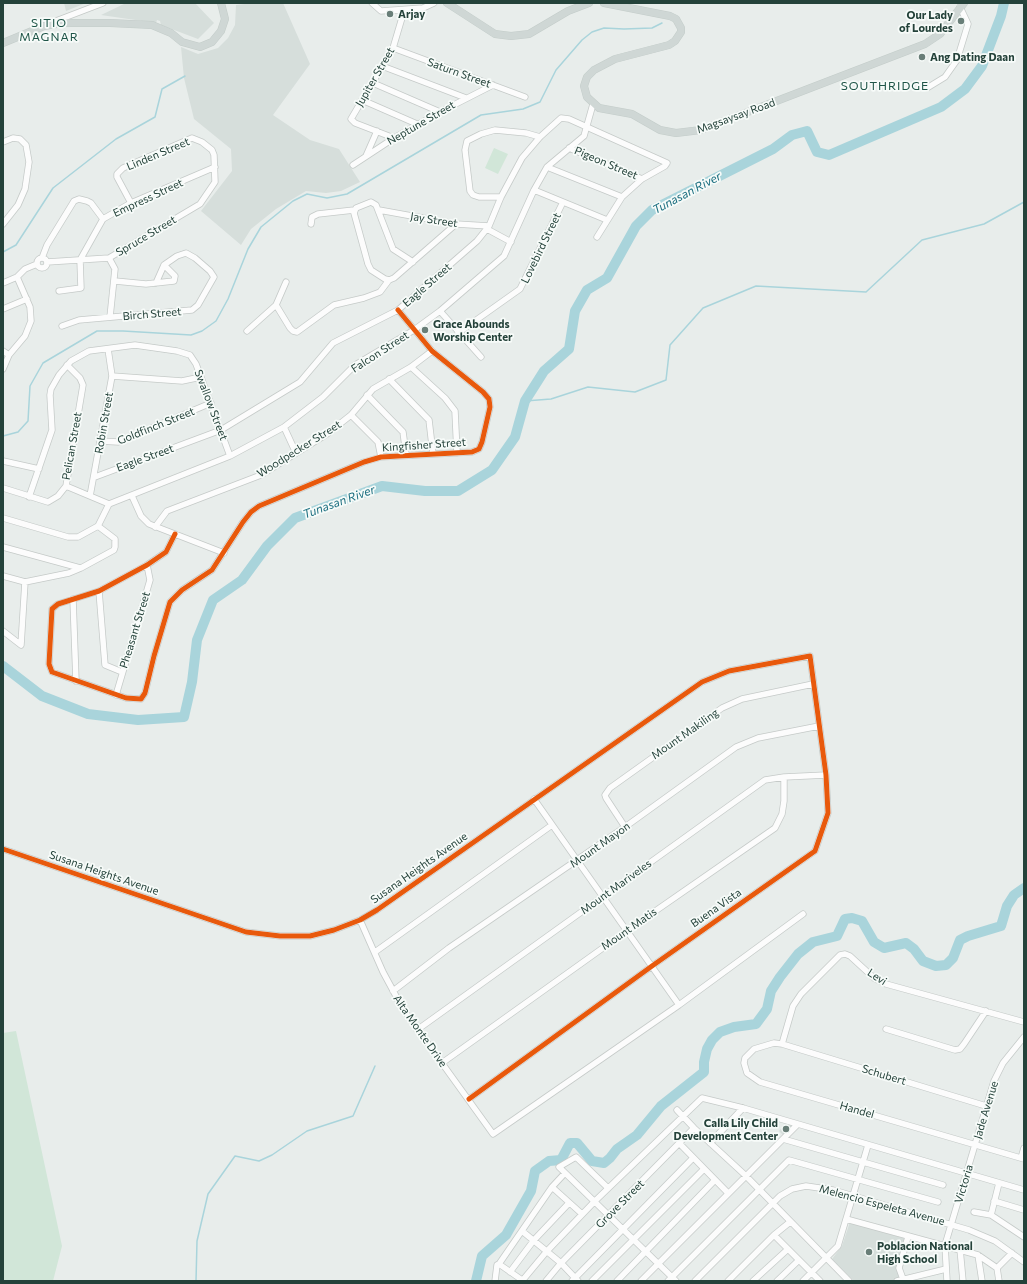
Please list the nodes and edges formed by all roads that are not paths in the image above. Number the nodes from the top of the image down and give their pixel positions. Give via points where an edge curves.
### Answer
1 (104, 3) edge
2 (221, 3) edge
3 (372, 3) edge
4 (434, 3) edge
5 (447, 3) edge
6 (589, 3) edge
7 (604, 3) edge
8 (962, 5) edge
9 (404, 11) junction
10 (44, 26) junction
11 (3, 43) edge
12 (393, 48) junction
13 (382, 66) junction
14 (373, 83) junction
15 (493, 85) junction
16 (927, 88) dead end
17 (526, 97) dead end
18 (466, 98) junction
19 (362, 100) junction
20 (593, 104) junction
21 (440, 112) junction
22 (417, 124) junction
23 (587, 127) junction
24 (377, 131) junction
25 (540, 137) junction
26 (394, 138) junction
27 (3, 142) edge
28 (569, 148) junction
29 (365, 157) junction
30 (353, 165) dead end
31 (215, 167) junction
32 (547, 167) junction
33 (642, 179) junction
34 (534, 190) junction
35 (622, 196) junction
36 (501, 197) junction
37 (563, 202) junction
38 (131, 204) junction
39 (354, 210) junction
40 (379, 210) junction
41 (103, 219) junction
42 (607, 220) junction
43 (3, 224) edge
44 (310, 224) dead end
45 (456, 224) junction
46 (488, 228) junction
47 (596, 237) dead end
48 (511, 242) junction
49 (42, 258) junction
50 (109, 258) junction
51 (80, 260) junction
52 (47, 262) junction
53 (413, 262) junction
54 (37, 264) junction
55 (164, 265) junction
56 (17, 277) junction
57 (389, 280) junction
58 (115, 281) junction
59 (286, 282) dead end
60 (3, 283) edge
61 (156, 283) junction
62 (59, 290) dead end
63 (27, 300) junction
64 (276, 305) junction
65 (3, 309) edge
66 (398, 310) junction
67 (440, 311) junction
68 (110, 317) junction
69 (62, 326) dead end
70 (414, 330) junction
71 (247, 331) dead end
72 (458, 332) junction
73 (108, 349) junction
74 (3, 351) edge
75 (432, 351) junction
76 (9, 355) junction
77 (481, 357) dead end
78 (67, 365) junction
79 (410, 367) junction
80 (3, 369) edge
81 (112, 376) junction
82 (201, 377) junction
83 (389, 379) junction
84 (367, 395) junction
85 (211, 403) junction
86 (351, 415) junction
87 (284, 427) junction
88 (221, 430) junction
89 (100, 441) junction
90 (296, 453) junction
91 (457, 453) junction
92 (406, 454) junction
93 (433, 454) junction
94 (230, 456) junction
95 (381, 457) junction
96 (3, 460) edge
97 (39, 469) junction
98 (94, 477) junction
99 (66, 486) junction
100 (3, 488) edge
101 (90, 496) junction
102 (132, 496) junction
103 (29, 497) junction
104 (109, 504) junction
105 (3, 518) edge
106 (98, 526) junction
107 (155, 527) junction
108 (175, 534) junction
109 (3, 547) edge
110 (224, 553) junction
111 (147, 565) junction
112 (81, 568) junction
113 (3, 576) edge
114 (25, 582) junction
115 (99, 590) junction
116 (73, 600) junction
117 (3, 632) edge
118 (810, 656) joint
119 (122, 672) junction
120 (76, 681) junction
121 (813, 684) junction
122 (116, 695) junction
123 (819, 726) junction
124 (826, 775) junction
125 (784, 777) junction
126 (534, 799) junction
127 (552, 825) junction
128 (625, 827) junction
129 (3, 850) edge
130 (578, 860) junction
131 (603, 896) junction
132 (804, 914) dead end
133 (360, 920) junction
134 (628, 930) junction
135 (375, 952) junction
136 (652, 966) junction
137 (393, 991) junction
138 (679, 1005) junction
139 (986, 1011) junction
140 (1024, 1022) edge
141 (886, 1029) dead end
142 (417, 1030) junction
143 (1024, 1037) edge
144 (782, 1044) junction
145 (442, 1063) junction
146 (469, 1099) junction
147 (986, 1106) junction
148 (743, 1108) junction
149 (677, 1110) dead end
150 (683, 1115) junction
151 (797, 1125) junction
152 (694, 1128) junction
153 (783, 1139) junction
154 (710, 1143) junction
155 (680, 1144) junction
156 (976, 1144) junction
157 (868, 1145) junction
158 (1024, 1148) edge
159 (693, 1158) junction
160 (1023, 1159) edge
161 (863, 1162) junction
162 (704, 1169) junction
163 (565, 1173) junction
164 (967, 1174) junction
165 (745, 1175) junction
166 (715, 1180) junction
167 (858, 1180) junction
168 (999, 1183) junction
169 (943, 1185) dead end
170 (552, 1187) junction
171 (608, 1188) junction
172 (759, 1190) junction
173 (1024, 1190) edge
174 (728, 1193) junction
175 (853, 1196) junction
176 (595, 1200) junction
177 (994, 1201) junction
178 (938, 1202) dead end
179 (569, 1203) junction
180 (772, 1203) junction
181 (1024, 1210) edge
182 (974, 1212) dead end
183 (582, 1214) junction
184 (609, 1215) junction
185 (991, 1215) junction
186 (846, 1219) junction
187 (790, 1222) junction
188 (952, 1224) junction
189 (622, 1228) junction
190 (522, 1231) junction
191 (774, 1235) junction
192 (908, 1237) junction
193 (1024, 1237) edge
194 (534, 1240) junction
195 (634, 1240) junction
196 (945, 1245) junction
197 (788, 1248) junction
198 (960, 1249) junction
199 (547, 1250) junction
200 (646, 1252) junction
201 (1012, 1253) junction
202 (978, 1254) junction
203 (826, 1257) junction
204 (799, 1260) junction
205 (1024, 1262) edge
206 (561, 1263) junction
207 (658, 1263) junction
208 (499, 1264) junction
209 (997, 1268) junction
210 (946, 1269) junction
211 (510, 1272) junction
212 (812, 1272) junction
213 (575, 1280) edge
214 (672, 1280) edge
215 (900, 1280) edge
216 (495, 1281) edge
217 (522, 1281) edge
218 (546, 1281) edge
219 (592, 1281) edge
220 (617, 1281) edge
221 (641, 1281) edge
222 (695, 1281) edge
223 (728, 1281) edge
224 (753, 1281) edge
225 (777, 1281) edge
226 (803, 1281) edge
227 (820, 1281) edge
228 (849, 1281) edge
229 (947, 1281) edge
230 (963, 1281) edge
231 (982, 1281) edge
232 (999, 1281) edge

1 - 10 street
2 - 10 main road via 225,19 221,31 212,42 200,47 182,42 161,28 140,23 63,23
3 - 9 street via 380,11
4 - 9 street
5 - 6 main road via 495,34 511,36 529,34 568,11
7 - 20 main road via 670,16 676,20 681,32 669,45 615,59 594,70 587,77 584,86 585,94
8 - 16 street via 968,24 957,60 945,77
8 - 20 main road, Magsaysay Road via 940,34 925,44 701,130 668,133 632,114
9 - 12 street, Jupiter Street
10 - 11 main road
12 - 13 street, Jupiter Street
12 - 15 street, Saturn Street
13 - 14 street, Jupiter Street
13 - 18 street
14 - 19 street, Jupiter Street
14 - 21 street
15 - 17 street, Saturn Street
15 - 18 street, Neptune Street
18 - 21 street, Neptune Street
19 - 22 street
19 - 24 street, Jupiter Street via 351,119
20 - 23 street, Falcon Street
21 - 22 street, Neptune Street
22 - 26 street, Neptune Street
23 - 25 street, Eagle Street via 564,118 558,120
23 - 28 street, Falcon Street via 584,136
23 - 33 street via 666,161 665,166
24 - 26 street
24 - 29 street
25 - 36 street, Eagle Street via 522,158
25 - 36 street via 495,130 467,141 465,150 470,191 479,197
26 - 29 street, Neptune Street
27 - 43 street via 13,138 20,140 26,145 29,162 25,188 18,205
28 - 32 street, Falcon Street
28 - 33 street, Pigeon Street
29 - 30 street, Neptune Street
31 - 38 street, Empress Street
31 - 38 street, Linden Street via 214,155 208,146 197,139 186,140 117,174 118,181
31 - 50 street, Spruce Street via 215,184 200,204
32 - 34 street, Falcon Street
32 - 35 street
33 - 35 street
34 - 37 street
34 - 48 street, Falcon Street
35 - 42 street
36 - 46 street, Eagle Street
37 - 42 street
37 - 72 street, Lovebird Street via 520,289
38 - 41 street, Empress Street
39 - 40 street, Jay Street via 371,202
39 - 44 street via 318,214 312,217
39 - 57 street via 369,267
40 - 45 street, Jay Street
40 - 53 street via 387,239 393,250
41 - 49 street via 92,203 79,199 74,201 47,245
41 - 51 street, Empress Street
42 - 47 street
45 - 46 street, Jay Street
45 - 53 street
46 - 48 street
46 - 66 street, Eagle Street via 477,241
48 - 67 street, Falcon Street via 499,261
49 - 52 street
49 - 54 street via 38,259
50 - 51 street, Spruce Street
50 - 58 street via 115,269
51 - 52 street, Spruce Street
51 - 62 street via 81,288
52 - 54 street via 44,267
53 - 57 street
54 - 56 street
55 - 61 street
55 - 61 street via 175,279 171,282
55 - 68 street, Birch Street via 186,253 213,274 214,281 195,308
56 - 60 street
56 - 63 street
57 - 64 street via 380,292 334,305 297,332 290,328
58 - 61 street
58 - 68 street
59 - 64 street
63 - 65 street
63 - 76 street via 31,314 29,329
64 - 71 street
66 - 70 street, Kingfisher Street
66 - 88 street, Eagle Street via 333,343 300,382
67 - 70 street, Falcon Street
67 - 72 street
68 - 69 street, Birch Street via 79,320
70 - 75 street, Kingfisher Street
70 - 87 street, Falcon Street via 355,365 323,397
72 - 77 street
73 - 78 street via 82,354
73 - 81 street, Robin Street
73 - 82 street, Swallow Street via 135,345 177,351 190,355
74 - 76 street
75 - 79 street, Woodpecker Street
75 - 91 street, Kingfisher Street via 489,399 490,408 481,446 472,452
76 - 80 street
78 - 97 street via 50,395 52,430
78 - 99 street, Pelican Street via 80,378 83,385
79 - 83 street, Woodpecker Street
79 - 91 street via 446,398 455,411
81 - 82 street via 182,381
81 - 89 street, Robin Street
82 - 85 street, Swallow Street
83 - 84 street, Woodpecker Street
83 - 93 street via 429,420
84 - 86 street, Woodpecker Street
84 - 92 street via 403,432
85 - 88 street, Swallow Street
85 - 89 street, Goldfinch Street via 118,442
86 - 90 street, Woodpecker Street
86 - 95 street via 378,442
87 - 90 street
87 - 94 street, Falcon Street
88 - 94 street, Swallow Street
88 - 98 street, Eagle Street
89 - 98 street, Robin Street
90 - 107 street, Woodpecker Street via 261,475 168,510
91 - 93 street, Kingfisher Street
92 - 93 street, Kingfisher Street
92 - 95 street, Kingfisher Street
94 - 102 street, Falcon Street
95 - 110 street, Kingfisher Street via 259,506 243,522
96 - 97 street
97 - 103 street
98 - 101 street, Robin Street
99 - 101 street
99 - 103 street, Pelican Street via 58,496 48,502
100 - 103 street, Pelican Street
101 - 104 street
102 - 104 street, Falcon Street
102 - 107 street via 145,520
104 - 106 street
105 - 106 street via 74,538
106 - 112 street via 115,539 114,550
107 - 108 street
108 - 110 street
108 - 111 street via 166,552
109 - 112 street
110 - 122 street, Kingfisher Street via 212,570 182,590 170,602 145,693 141,699
111 - 115 street
111 - 119 street, Pheasant Street via 150,580
112 - 114 street
113 - 114 street
114 - 117 street via 21,645
115 - 116 street
115 - 119 street via 104,665
116 - 120 street
116 - 120 street via 58,604 52,609 49,668 52,672
118 - 121 street, Buena Vista
118 - 126 street, Susana Heights Avenue via 714,676
119 - 122 street, Pheasant Street
120 - 122 street
121 - 123 street, Buena Vista
121 - 128 street, Mount Makiling via 742,699 722,708 610,788 605,795 606,798
123 - 124 street, Buena Vista
123 - 128 street, Mount Mayon via 758,738 742,744
124 - 125 street, Mount Mariveles
124 - 136 street, Buena Vista via 828,813 815,851
125 - 131 street, Mount Mariveles via 761,783
125 - 134 street, Mount Matis via 782,814 775,828
126 - 127 street
126 - 133 street, Susana Heights Avenue
127 - 130 street
127 - 135 street
128 - 130 street, Mount Mayon
129 - 133 street, Susana Heights Avenue via 246,932 310,936
130 - 131 street
130 - 137 street, Mount Mayon via 458,942
131 - 134 street
131 - 142 street, Mount Mariveles
132 - 138 street
133 - 135 street, Alta Monte Drive
134 - 136 street
134 - 145 street, Mount Matis
135 - 137 street, Alta Monte Drive
136 - 138 street
136 - 146 street, Buena Vista
137 - 142 street, Alta Monte Drive
138 - 146 street, Alta Monte Drive via 493,1134
139 - 140 street, Levi
139 - 141 street via 964,1044 955,1050
139 - 144 street, Levi via 886,984 874,978 846,954 840,955 800,994 793,1006
142 - 145 street, Alta Monte Drive
143 - 147 street, Jade Avenue via 998,1072
144 - 147 street, Schubert
144 - 156 street, Handel via 774,1043 748,1053 744,1064 751,1077 763,1083
145 - 146 street, Alta Monte Drive
147 - 156 street, Jade Avenue
148 - 150 street via 702,1098
148 - 151 street
148 - 154 street
149 - 150 street
150 - 152 street
150 - 171 street
151 - 153 street
151 - 157 street
152 - 154 street
152 - 155 street, Grove Street
153 - 161 street
153 - 165 street
154 - 165 street
155 - 159 street
155 - 184 street, Grove Street
156 - 160 street, Handel
156 - 164 street, Victoria
157 - 161 street
157 - 164 street
158 - 160 street
159 - 162 street
159 - 189 street
161 - 167 street
161 - 169 street
162 - 166 street
162 - 195 street
163 - 170 street
163 - 171 street via 559,1167 576,1157
163 - 176 street
164 - 168 street
164 - 188 street, Victoria
165 - 172 street
165 - 174 street
166 - 174 street
166 - 200 street
167 - 172 street via 789,1160
167 - 175 street
167 - 178 street
168 - 173 street
168 - 177 street
170 - 179 street
170 - 190 street
171 - 176 street
172 - 180 street
172 - 214 street
174 - 207 street
175 - 180 street, Melencio Espeleta Avenue via 806,1186 787,1192
175 - 186 street
175 - 188 street, Melencio Espeleta Avenue
176 - 183 street
176 - 184 street
177 - 181 street
177 - 185 street
179 - 183 street
179 - 194 street
180 - 187 street
180 - 222 street, Melencio Espeleta Avenue
182 - 185 street
183 - 199 street
184 - 189 street
184 - 206 street, Grove Street
185 - 193 street
186 - 192 street
186 - 203 street via 838,1246
187 - 191 street
187 - 203 street
188 - 196 street, Victoria
188 - 201 street, Melencio Espeleta Avenue via 987,1236
189 - 195 street
189 - 213 street
190 - 194 street
190 - 208 street
191 - 197 street
191 - 223 street
192 - 196 street
192 - 215 street via 899,1268
194 - 199 street
194 - 211 street
195 - 200 street
195 - 219 street
196 - 198 street
196 - 210 street
197 - 204 street
197 - 224 street
198 - 202 street
198 - 230 street
199 - 206 street
199 - 217 street
200 - 207 street
200 - 220 street
201 - 205 street, Melencio Espeleta Avenue
201 - 209 street
202 - 209 street
202 - 231 street
203 - 212 street
203 - 228 street
204 - 212 street
204 - 225 street
206 - 213 street
206 - 218 street, Grove Street
207 - 214 street
207 - 221 street
208 - 211 street
208 - 216 street
209 - 232 street
210 - 215 street
210 - 229 street
211 - 217 street
212 - 226 street
212 - 227 street

